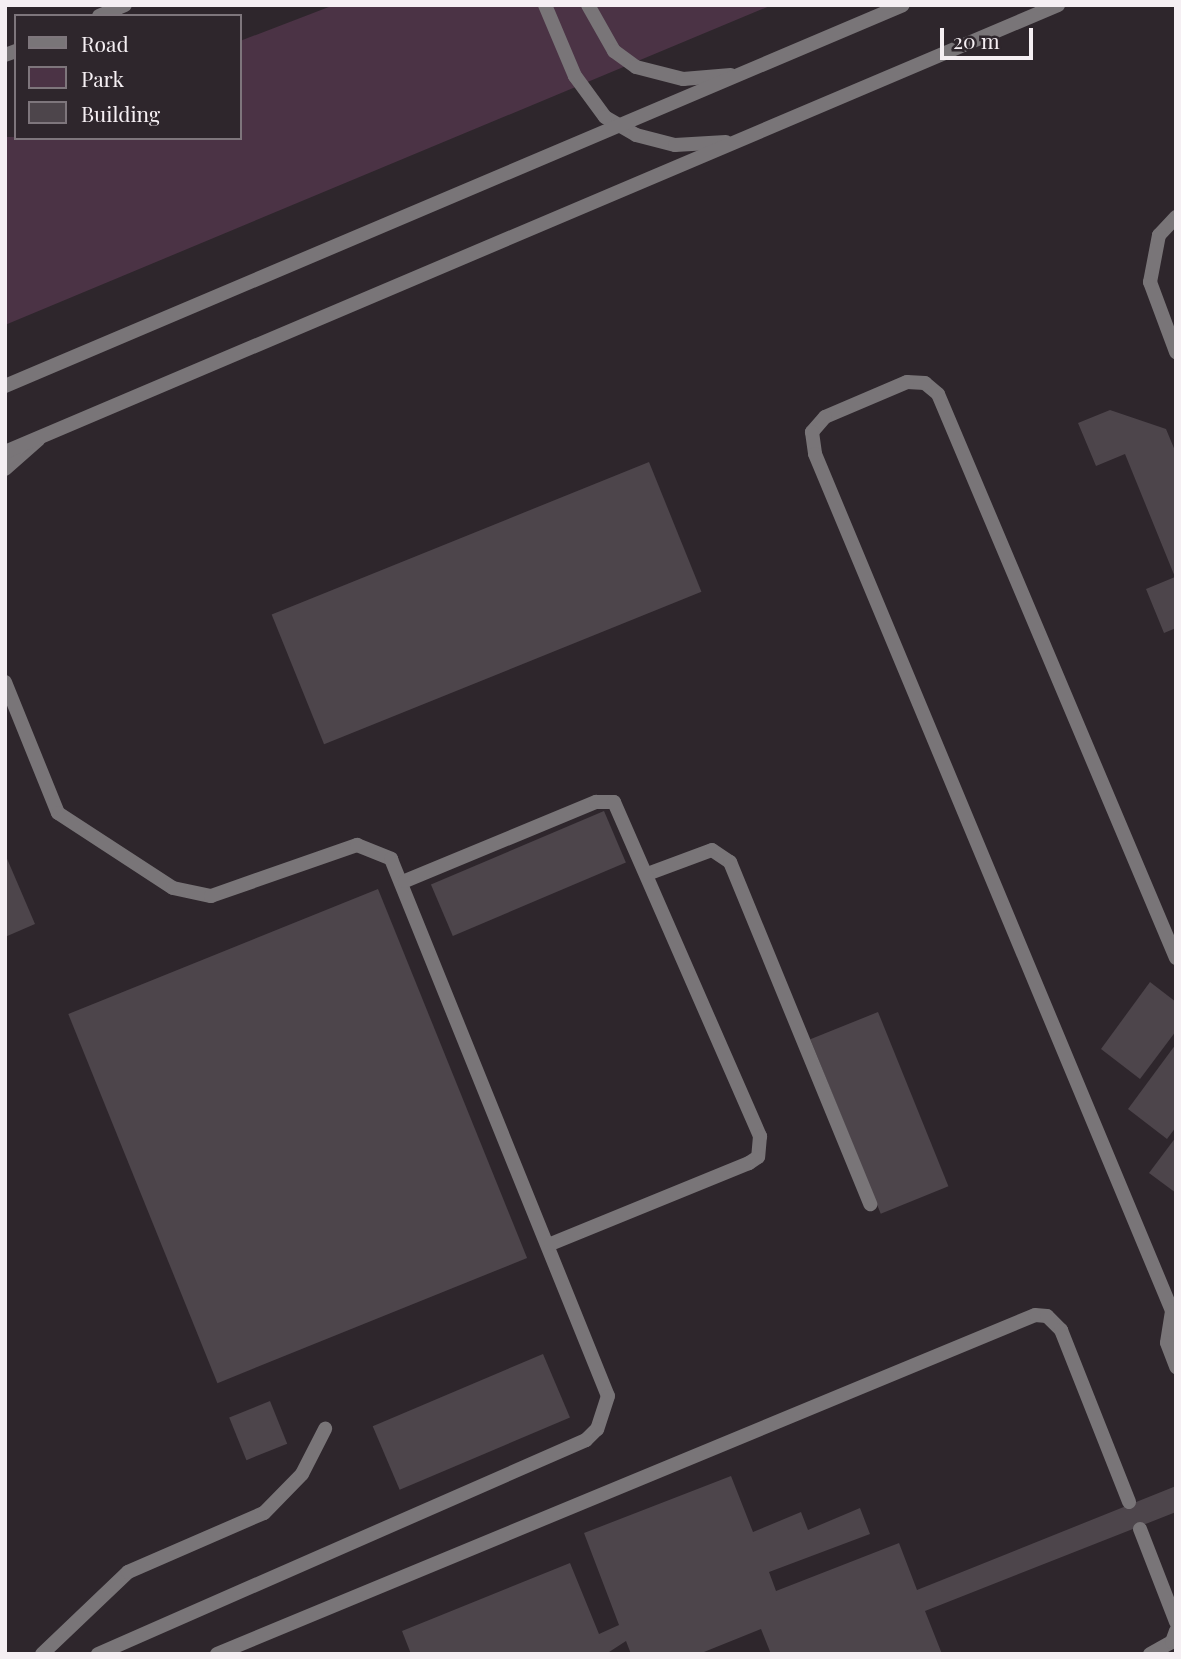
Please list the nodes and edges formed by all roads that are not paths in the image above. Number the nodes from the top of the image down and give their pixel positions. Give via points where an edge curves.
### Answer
1 (125, 5) edge
2 (545, 5) edge
3 (588, 5) edge
4 (903, 5) edge
5 (1058, 5) edge
6 (104, 14) edge
7 (740, 74) junction
8 (618, 126) junction
9 (738, 140) junction
10 (1176, 217) edge
11 (1176, 352) edge
12 (5, 387) edge
13 (43, 436) junction
14 (5, 452) edge
15 (5, 468) edge
16 (5, 682) edge
17 (650, 873) junction
18 (405, 881) junction
19 (1176, 958) edge
20 (870, 1204) dead end
21 (551, 1244) junction
22 (1176, 1367) edge
23 (325, 1429) dead end
24 (1129, 1502) dead end
25 (1140, 1529) dead end
26 (1176, 1622) edge
27 (1176, 1631) edge
28 (42, 1654) edge
29 (98, 1654) edge
30 (217, 1654) edge
31 (1150, 1654) edge

1 - 6 street
2 - 8 street via 589,99
3 - 7 street via 614,51 636,66 683,79
4 - 7 street
5 - 9 street
7 - 8 street
8 - 9 street via 675,145
8 - 12 street
9 - 13 street
10 - 11 street via 1159,234 1150,282
13 - 14 street
13 - 15 street
16 - 18 street via 58,813 173,888 211,896 357,845 391,859
17 - 18 street via 622,808 604,800
17 - 20 street via 712,850 730,862
17 - 21 street via 761,1147 749,1163
18 - 21 street
19 - 22 street via 938,394 925,383 907,382 825,417 812,432 815,454 1172,1311 1167,1343
21 - 29 street via 606,1389 605,1414 586,1440
23 - 28 street via 302,1474 264,1513 128,1572
24 - 30 street via 1060,1330 1046,1316 1035,1315
25 - 26 street
27 - 31 street via 1172,1642

